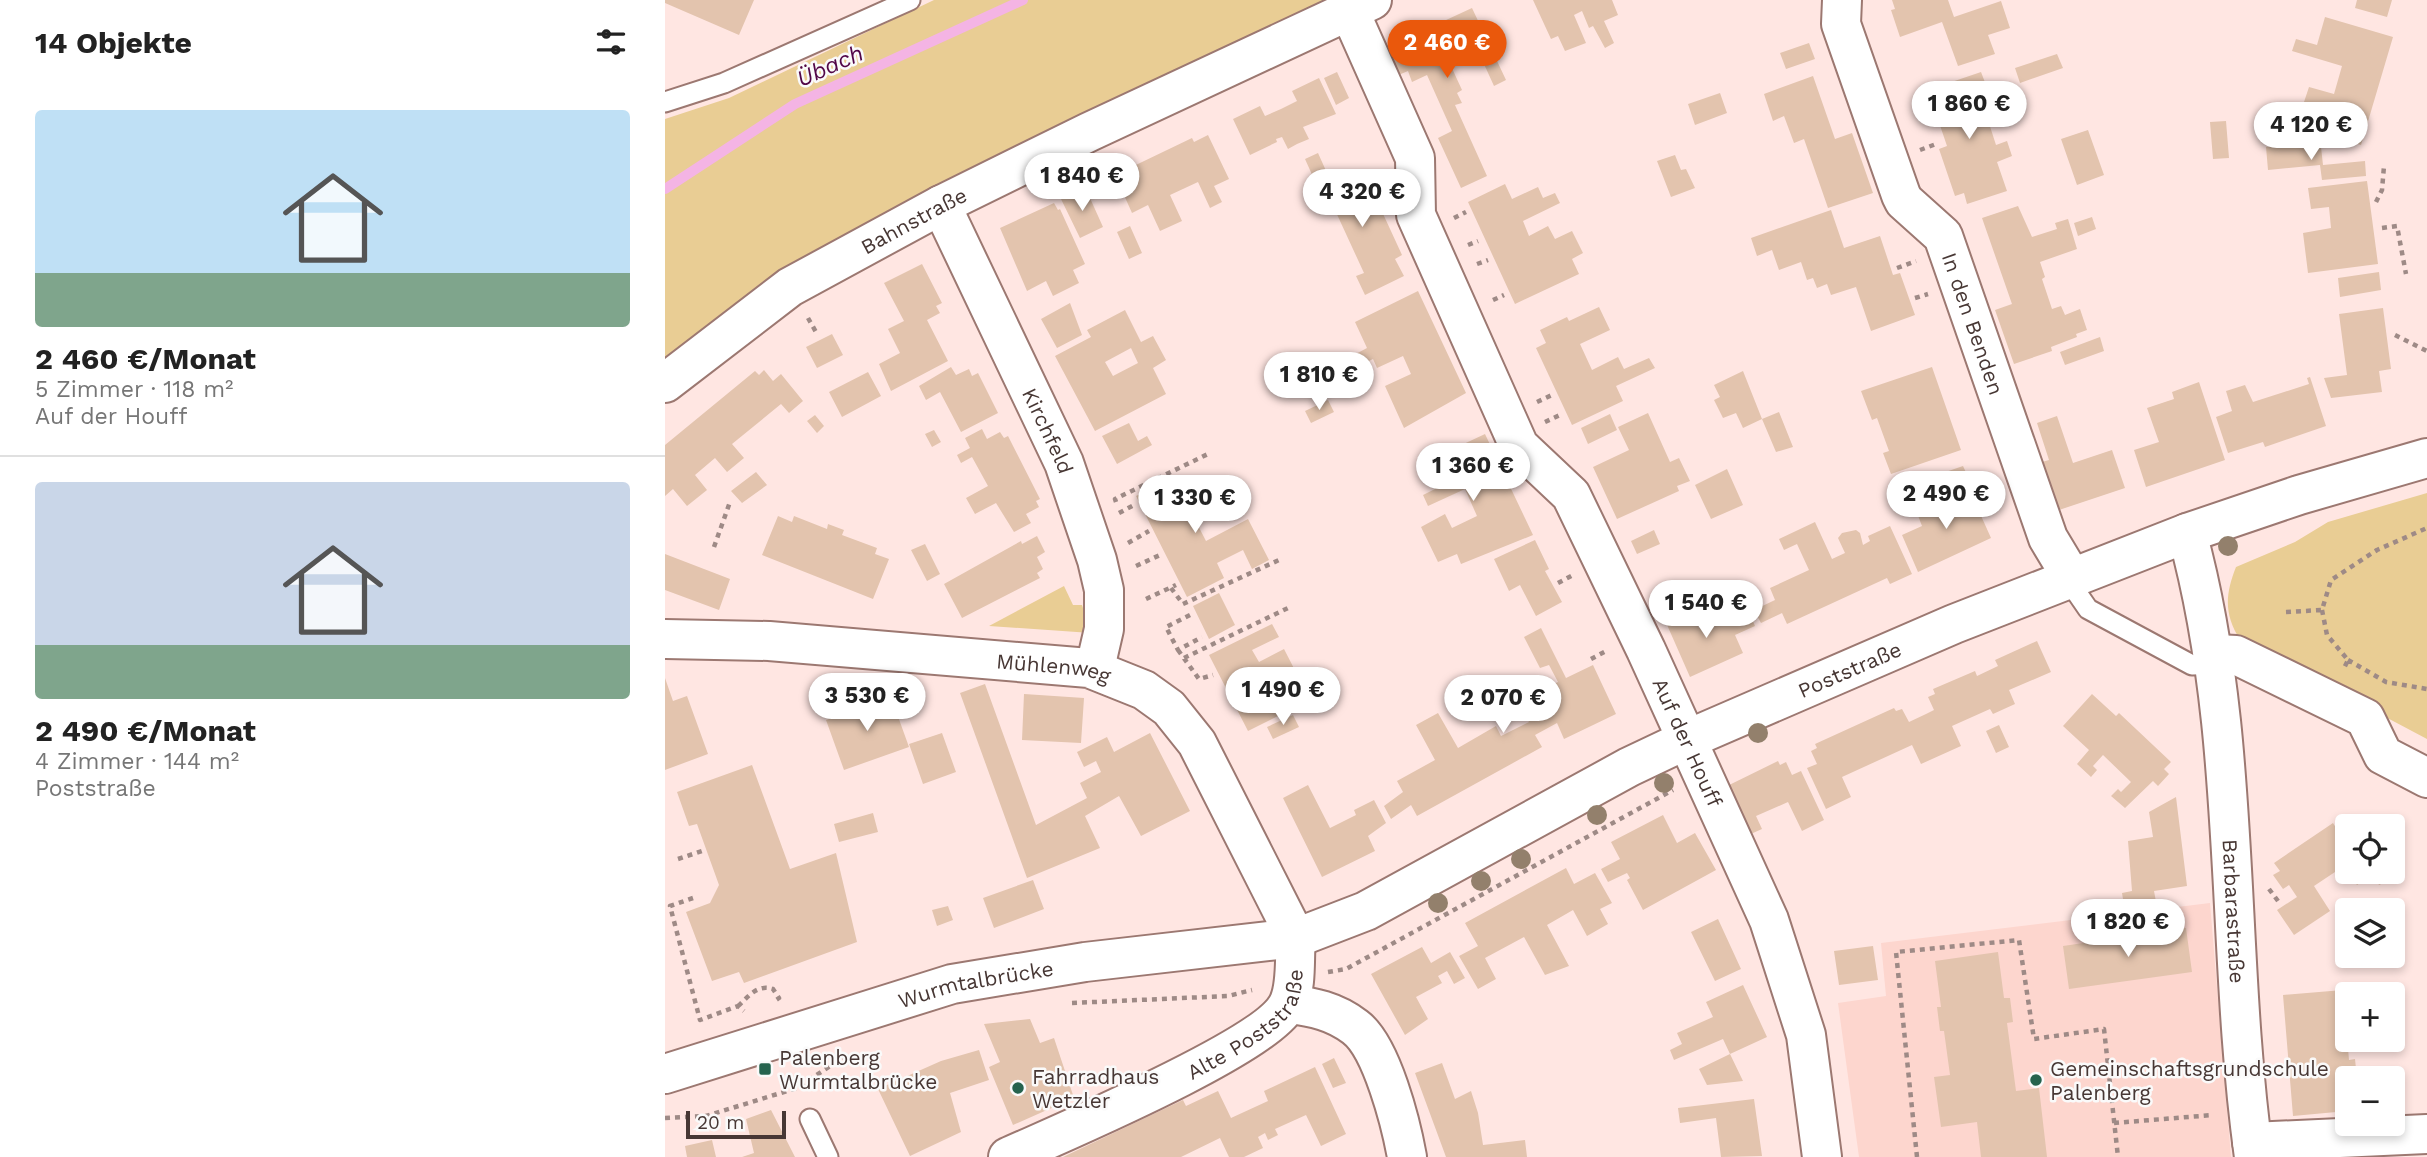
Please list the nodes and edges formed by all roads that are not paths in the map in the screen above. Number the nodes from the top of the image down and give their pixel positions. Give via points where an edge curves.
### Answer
1 (910, 0) edge
2 (1842, 0) edge
3 (1361, 5) edge
4 (665, 102) edge
5 (941, 205) junction
6 (665, 383) edge
7 (2427, 458) edge
8 (2187, 533) junction
9 (2070, 579) junction
10 (665, 639) edge
11 (2215, 659) junction
12 (1095, 668) junction
13 (1686, 740) junction
14 (2427, 778) edge
15 (1296, 938) junction
16 (1289, 1004) junction
17 (665, 1074) edge
18 (810, 1119) dead end
19 (2427, 1134) edge
20 (2251, 1137) edge
21 (828, 1157) edge
22 (1008, 1157) edge
23 (1407, 1157) edge
24 (1822, 1157) edge

1 - 4 lane via 724,83
2 - 9 street, In den Benden via 1841,24 1903,201 1943,236 2048,538
3 - 5 street, Bahnstraße
3 - 13 street, Auf der Houff via 1415,158 1416,215 1519,446 1570,495
5 - 6 street, Bahnstraße via 777,294
5 - 12 street, Kirchfeld via 1064,463 1093,547 1104,590 1104,629
7 - 8 street, Poststraße
8 - 9 street, Poststraße
8 - 11 street, Barbarastraße
9 - 11 lane via 2088,609 2192,665
9 - 13 street, Poststraße
10 - 12 street, Mühlenweg via 769,641
11 - 14 street via 2236,655 2365,718 2383,755
11 - 20 street, Barbarastraße
12 - 15 street, Mühlenweg via 1169,708 1197,743
13 - 15 street, Poststraße via 1366,911
13 - 24 street, Auf der Houff via 1769,920 1806,1035
15 - 16 street, Alte Poststraße
15 - 17 street, Wurmtalbrücke via 1085,962 952,984
16 - 22 street, Alte Poststraße via 1271,1023 1234,1047
16 - 23 street via 1324,1009 1356,1028 1370,1046 1397,1109
18 - 21 lane
19 - 20 street

